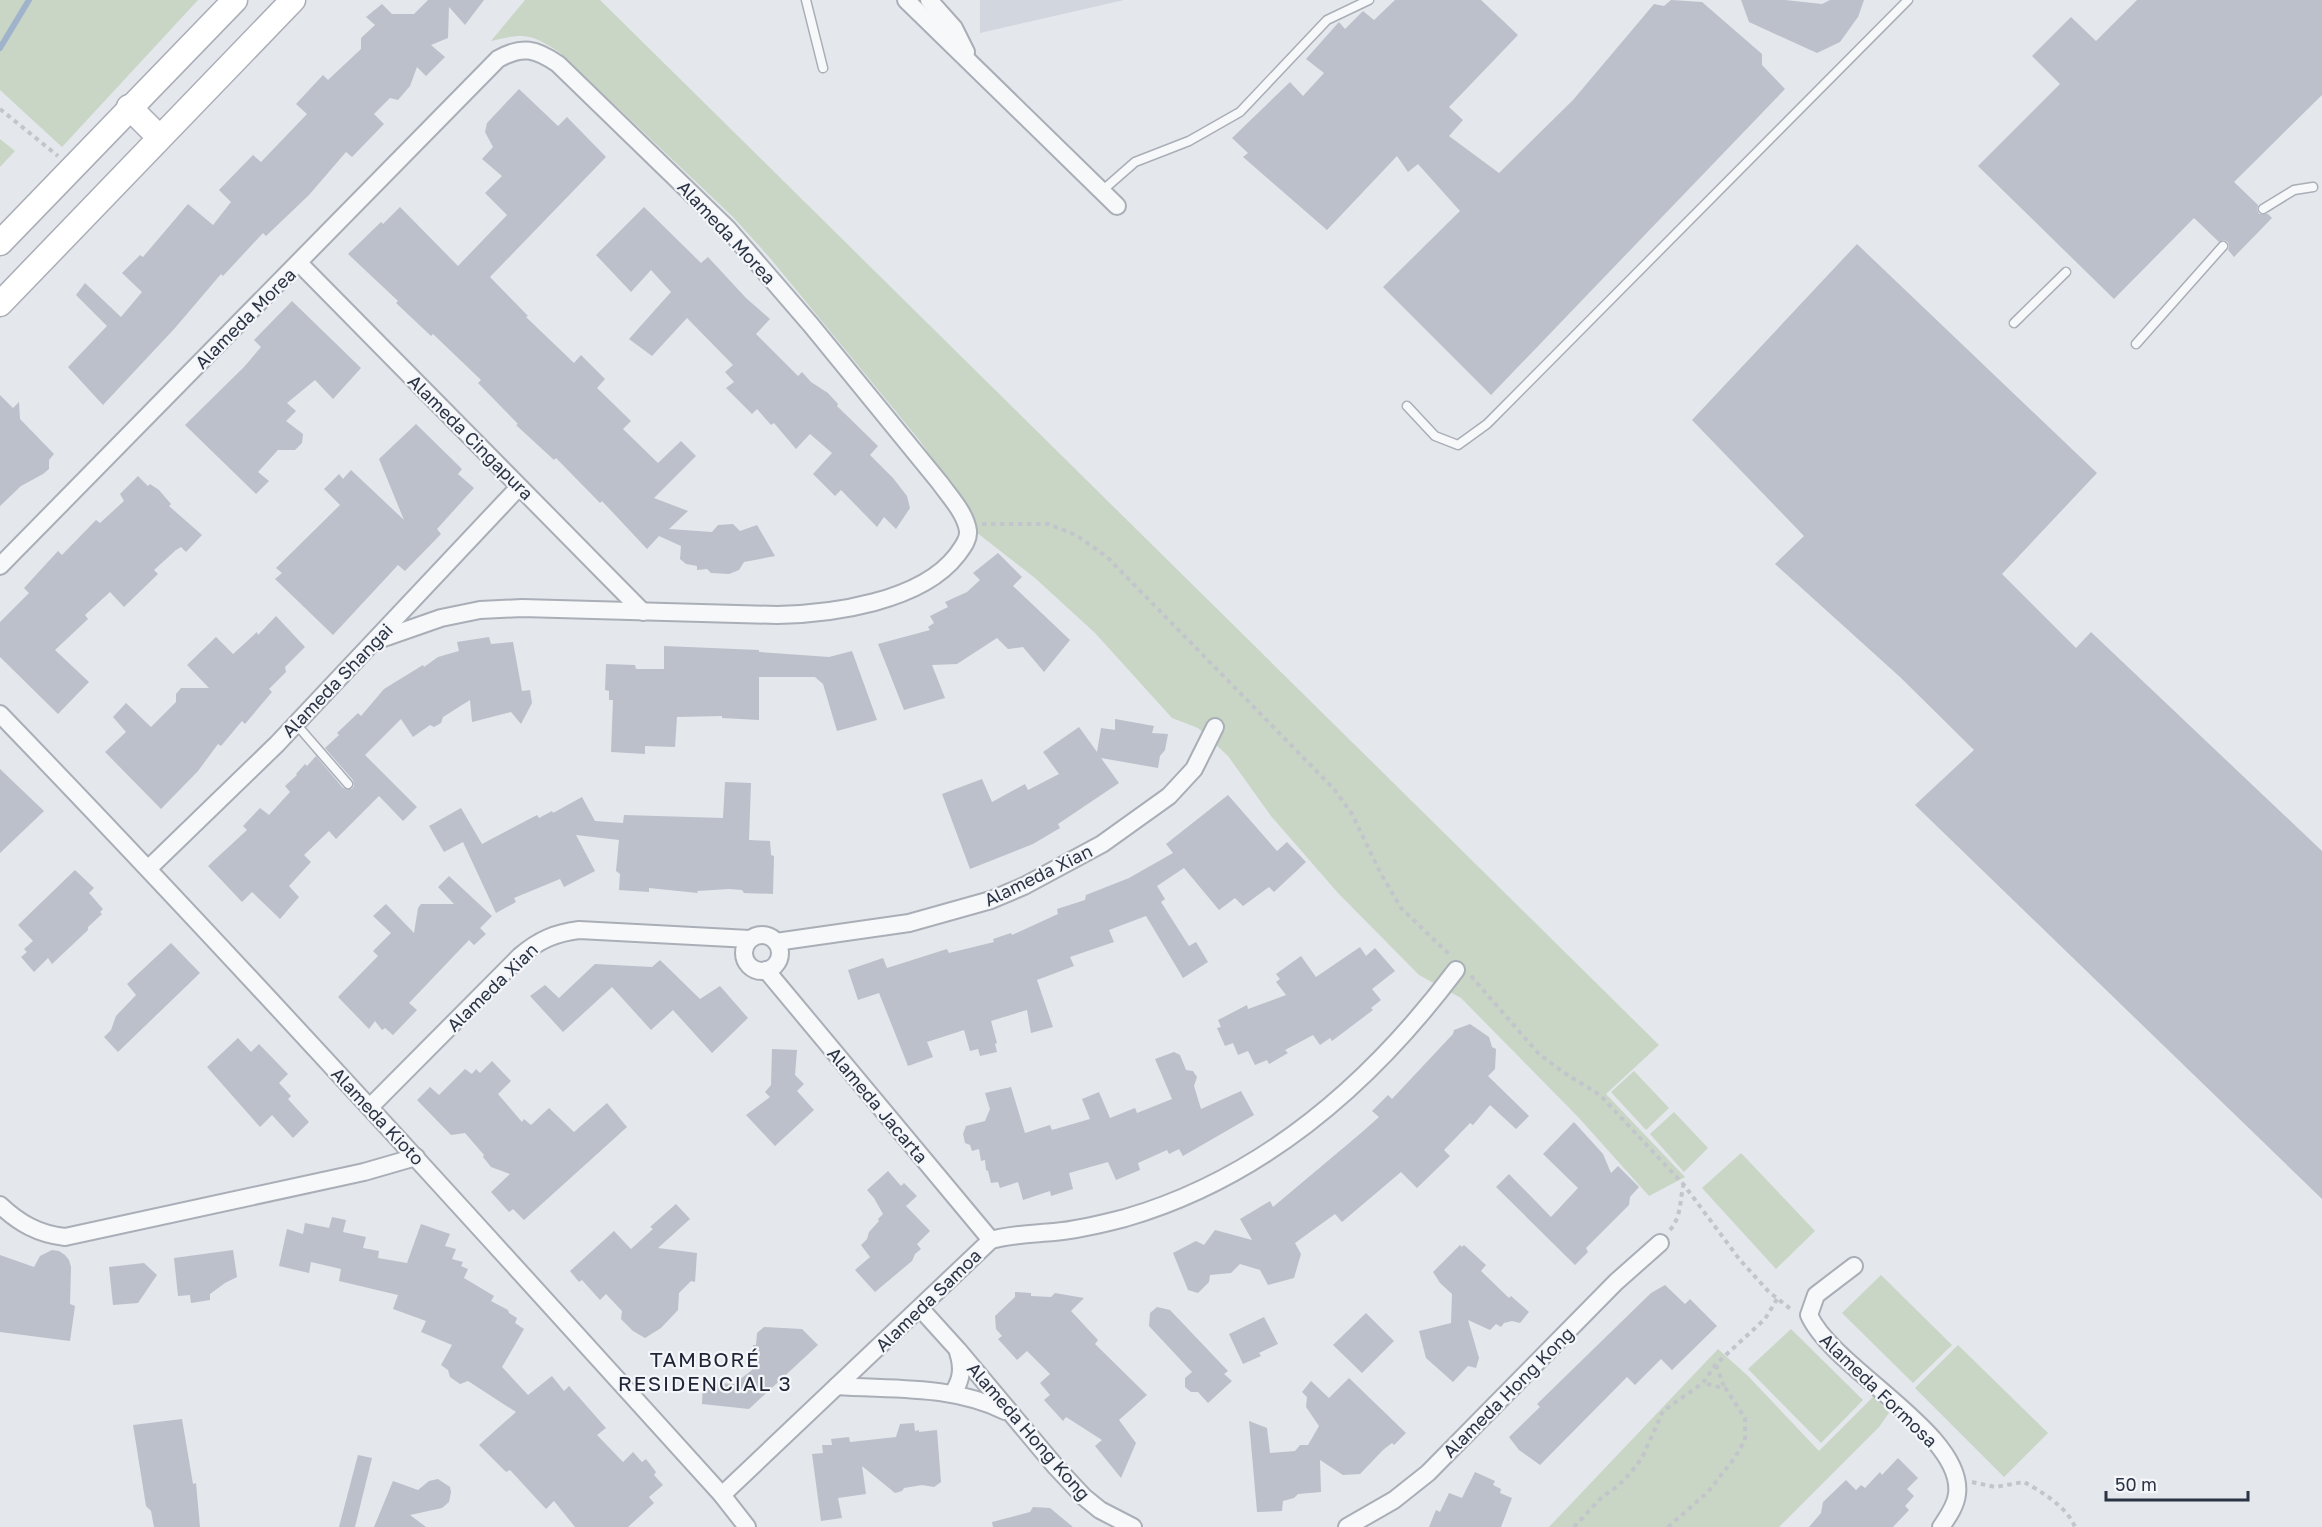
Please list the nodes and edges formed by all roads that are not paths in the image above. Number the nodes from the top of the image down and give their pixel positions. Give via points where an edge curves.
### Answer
1 (235, 0) edge
2 (294, 0) edge
3 (806, 0) edge
4 (906, 0) edge
5 (929, 0) edge
6 (1369, 0) edge
7 (1908, 0) edge
8 (970, 61) junction
9 (823, 68) dead end
10 (129, 107) junction
11 (159, 137) junction
12 (2313, 187) dead end
13 (1102, 190) junction
14 (1117, 206) dead end
15 (2263, 209) dead end
16 (0, 243) edge
17 (2223, 246) dead end
18 (299, 263) junction
19 (2066, 272) dead end
20 (0, 304) edge
21 (2014, 323) dead end
22 (2136, 344) dead end
23 (1407, 406) dead end
24 (519, 487) junction
25 (0, 566) edge
26 (643, 612) junction
27 (375, 641) junction
28 (0, 714) edge
29 (296, 724) junction
30 (1215, 727) dead end
31 (348, 784) dead end
32 (149, 868) junction
33 (750, 939) junction
34 (776, 942) junction
35 (1459, 967) road end
36 (766, 970) junction
37 (370, 1107) junction
38 (416, 1157) junction
39 (0, 1205) edge
40 (991, 1240) junction
41 (1660, 1243) road end
42 (1854, 1266) dead end
43 (920, 1308) junction
44 (958, 1350) junction
45 (837, 1386) junction
46 (953, 1393) junction
47 (1011, 1413) junction
48 (722, 1495) junction
49 (747, 1527) edge
50 (1133, 1527) edge
51 (1347, 1527) edge
52 (1941, 1527) edge

1 - 10 main road
2 - 11 main road
3 - 9 lane
4 - 8 street
5 - 8 street via 954,28
6 - 13 lane via 1327,20 1240,112 1189,141 1135,162
7 - 23 lane via 1486,424 1458,445 1435,436
8 - 13 street
10 - 11 main road
10 - 16 main road
11 - 20 main road
12 - 15 lane via 2294,190
13 - 14 street
17 - 22 lane
18 - 24 street, Alameda Cingapura
18 - 25 street, Alameda Morea
18 - 26 street, Alameda Morea via 498,59 508,53 533,50 558,64 728,229 885,415 955,503 966,524 965,544 947,566 913,588 857,607 806,615
19 - 21 lane
24 - 26 street, Alameda Cingapura
24 - 27 street, Alameda Shangai
26 - 27 street via 480,610 441,618
27 - 29 street, Alameda Shangai
28 - 32 street, Alameda Kioto
29 - 31 lane
29 - 32 street, Alameda Shangai
30 - 34 street, Alameda Xian via 1194,769 1169,796 1102,844 1024,886 981,904 909,922
32 - 37 street, Alameda Kioto
33 - 34 street via 766,935
33 - 36 street via 744,950 746,961 754,969
33 - 37 street, Alameda Xian via 579,930 542,939 520,956
34 - 36 street via 779,959
35 - 40 street, Alameda Samoa via 1389,1052 1345,1094 1275,1148 1175,1201 1126,1217 1083,1228
36 - 40 street, Alameda Jacarta
37 - 38 street, Alameda Kioto
38 - 39 street via 364,1172 64,1237 30,1228
38 - 48 street, Alameda Kioto
40 - 43 street, Alameda Samoa
41 - 51 street, Alameda Hong Kong via 1616,1282 1428,1473 1394,1500
42 - 52 street, Alameda Formosa via 1816,1295 1809,1315 1835,1351 1905,1410 1948,1461 1957,1478 1957,1496
43 - 44 street, Alameda Hong Kong
43 - 45 street, Alameda Samoa
44 - 46 street, Alameda Hong Kong via 962,1371
44 - 47 street, Alameda Hong Kong
45 - 46 street
45 - 48 street, Alameda Samoa
46 - 47 street
47 - 50 street, Alameda Hong Kong via 1084,1497
48 - 49 street, Alameda Kioto

